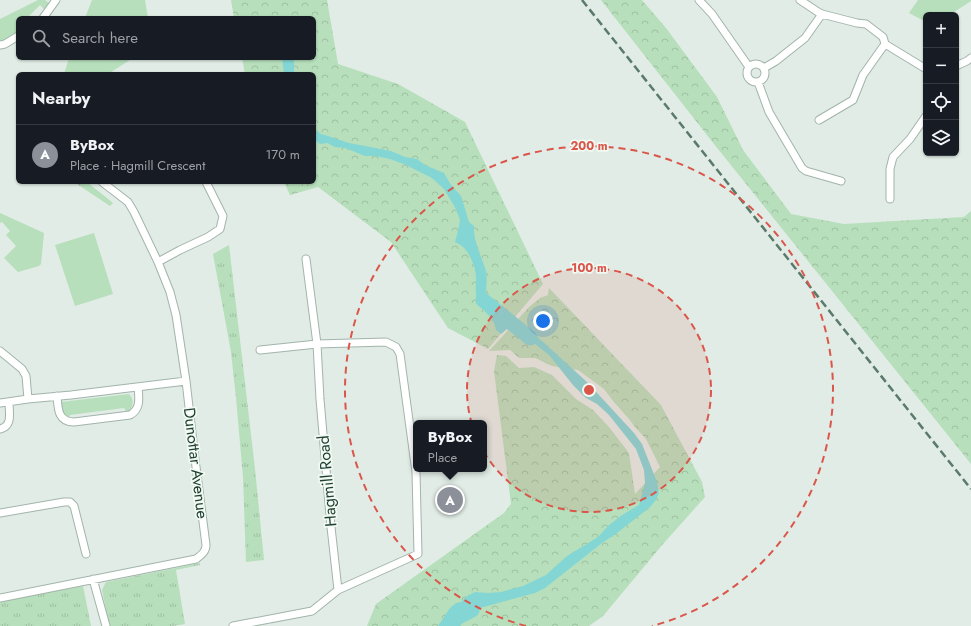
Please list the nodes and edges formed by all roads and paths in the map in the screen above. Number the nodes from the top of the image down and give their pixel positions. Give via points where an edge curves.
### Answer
1 (56, 0) edge
2 (699, 0) edge
3 (800, 0) edge
4 (822, 14) junction
5 (44, 16) edge
6 (16, 37) edge
7 (885, 44) junction
8 (0, 45) edge
9 (971, 58) edge
10 (959, 65) edge
11 (749, 67) junction
12 (923, 67) edge
13 (764, 68) junction
14 (758, 82) junction
15 (819, 120) dead end
16 (923, 120) edge
17 (841, 181) dead end
18 (105, 184) edge
19 (207, 184) edge
20 (890, 199) dead end
21 (306, 259) dead end
22 (158, 262) junction
23 (317, 344) junction
24 (0, 350) edge
25 (260, 350) dead end
26 (186, 381) junction
27 (138, 387) junction
28 (57, 396) junction
29 (28, 399) junction
30 (9, 402) junction
31 (0, 403) edge
32 (0, 430) edge
33 (413, 450) edge
34 (416, 472) edge
35 (0, 513) edge
36 (86, 554) dead end
37 (93, 579) junction
38 (338, 590) junction
39 (0, 598) edge
40 (106, 626) edge
41 (233, 626) edge

1 - 5 street
2 - 11 street via 712,14
3 - 4 street
4 - 7 street via 866,24 883,37
4 - 13 street via 805,38
6 - 8 street
7 - 12 street
7 - 15 street via 863,75 853,100
9 - 10 street
11 - 13 street via 760,64
11 - 14 street via 748,78 752,82
13 - 14 street via 765,77
14 - 17 street via 769,112 802,168
16 - 20 street via 893,157 890,169
18 - 22 street, Dunottar Avenue via 128,202
19 - 22 street via 223,216 220,229
21 - 23 street, Hagmill Road
22 - 26 street, Dunottar Avenue via 176,315
23 - 25 street
23 - 33 street via 386,342 396,347 400,354
23 - 38 street, Hagmill Road
24 - 29 street via 22,369 26,376
26 - 27 street
26 - 37 street, Dunottar Avenue via 206,549 196,559
27 - 28 street
27 - 28 street via 138,409 130,415 74,422 68,422 61,416
28 - 29 street
29 - 30 street
30 - 31 street
30 - 32 street via 10,421
34 - 38 street via 418,554
35 - 36 street via 70,502 74,506
37 - 39 street, Dunottar Avenue
37 - 40 street
38 - 41 street via 312,611

